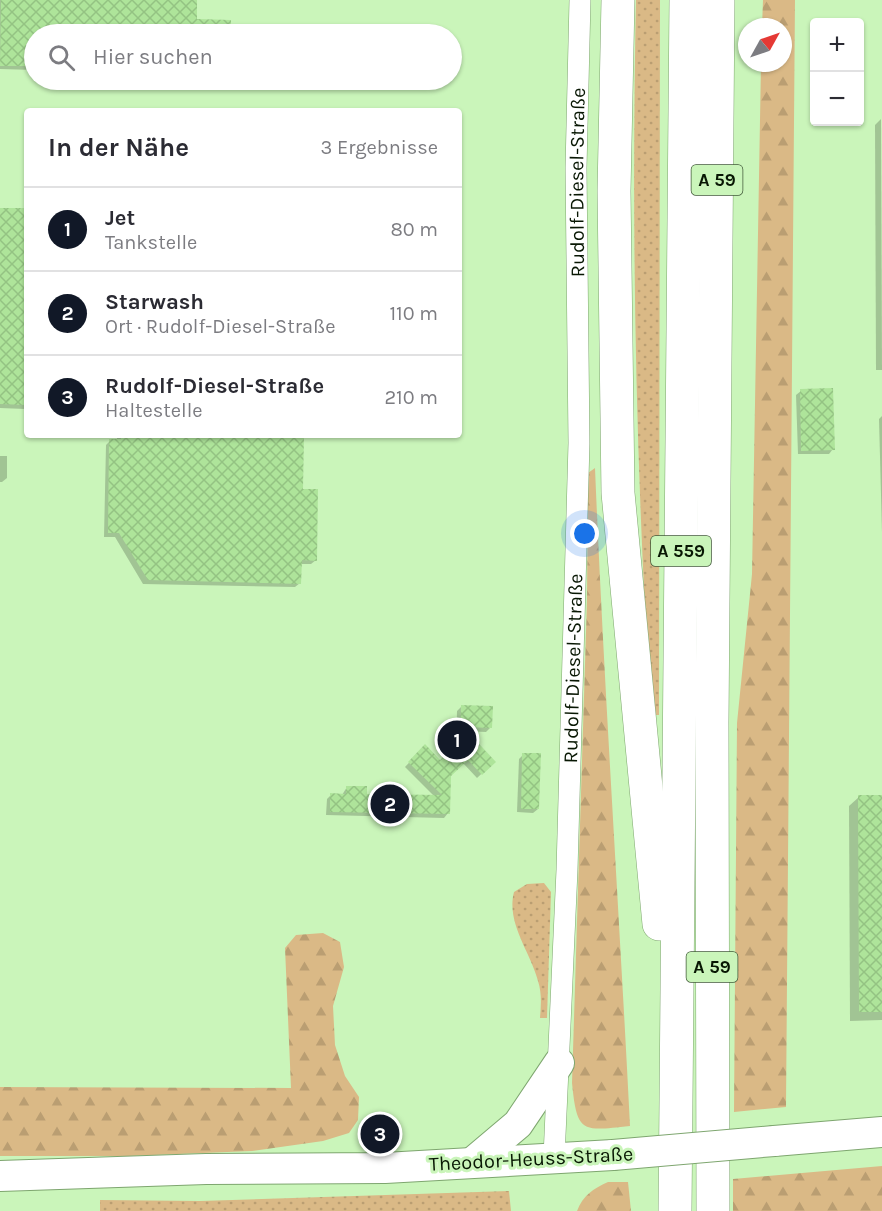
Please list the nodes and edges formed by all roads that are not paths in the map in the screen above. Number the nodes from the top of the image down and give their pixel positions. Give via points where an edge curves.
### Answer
1 (580, 0) edge
2 (618, 0) edge
3 (686, 0) edge
4 (718, 0) edge
5 (559, 1063) junction
6 (676, 1102) junction
7 (882, 1132) edge
8 (554, 1157) junction
9 (472, 1162) junction
10 (0, 1176) edge
11 (675, 1211) edge
12 (713, 1211) edge

1 - 5 street, Rudolf-Diesel-Straße via 576,168 579,443
2 - 6 highway, A 59 via 614,191 618,493
3 - 6 highway, A 559
4 - 12 highway, A 59 via 712,723
5 - 8 street, Rudolf-Diesel-Straße
5 - 9 main road via 518,1124
6 - 11 highway, A 59
7 - 8 main road, Theodor-Heuss-Straße, bridge
8 - 9 main road, Theodor-Heuss-Straße
9 - 10 main road, Theodor-Heuss-Straße via 385,1168

